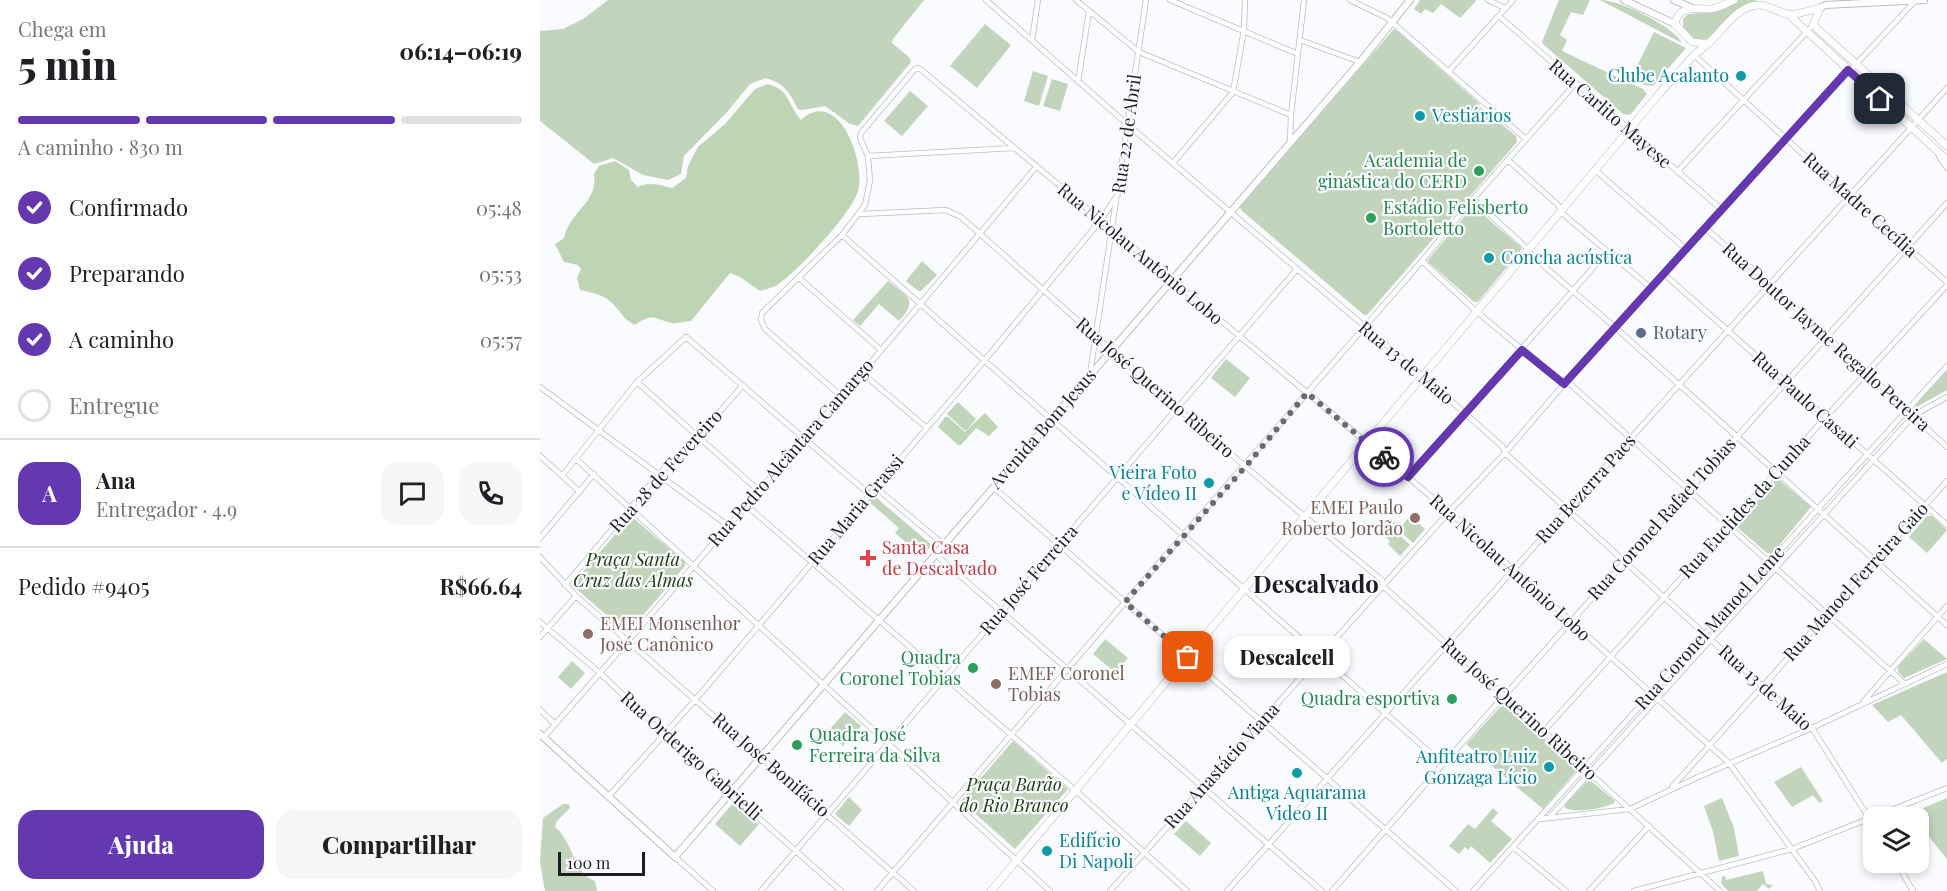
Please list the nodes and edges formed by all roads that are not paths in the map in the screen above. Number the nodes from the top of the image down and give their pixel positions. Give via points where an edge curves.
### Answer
1 (986, 0) edge
2 (1038, 0) edge
3 (1076, 0) edge
4 (1146, 0) edge
5 (1170, 0) edge
6 (1245, 0) edge
7 (1305, 0) edge
8 (1350, 0) edge
9 (1410, 0) edge
10 (1488, 0) edge
11 (1513, 0) edge
12 (1674, 0) edge
13 (1734, 0) edge
14 (1819, 0) edge
15 (1924, 0) edge
16 (1627, 1) edge
17 (1915, 1) edge
18 (1760, 2) edge
19 (1840, 2) edge
20 (1505, 8) junction
21 (1693, 8) junction
22 (1820, 9) junction
23 (1089, 11) junction
24 (1788, 14) junction
25 (1500, 17) junction
26 (1392, 22) junction
27 (1676, 24) junction
28 (1813, 25) junction
29 (1244, 30) junction
30 (1806, 31) junction
31 (1032, 40) junction
32 (1300, 40) junction
33 (1694, 43) junction
34 (1708, 44) junction
35 (1138, 52) junction
36 (1298, 54) junction
37 (1694, 55) junction
38 (1360, 62) junction
39 (1855, 63) junction
40 (1848, 70) junction
41 (1448, 72) junction
42 (1078, 82) junction
43 (1575, 84) junction
44 (1947, 88) edge
45 (1233, 92) junction
46 (1743, 99) junction
47 (1291, 115) junction
48 (1918, 120) junction
49 (1128, 125) junction
50 (1911, 129) junction
51 (1628, 130) junction
52 (1786, 138) junction
53 (1526, 139) junction
54 (1290, 141) junction
55 (1947, 146) edge
56 (1014, 148) junction
57 (1933, 148) junction
58 (868, 156) junction
59 (1508, 160) junction
60 (1947, 160) edge
61 (1173, 163) junction
62 (1036, 167) junction
63 (1947, 168) edge
64 (1595, 170) junction
65 (1677, 172) junction
66 (1118, 194) junction
67 (1849, 196) junction
68 (1473, 199) junction
69 (1947, 204) edge
70 (1562, 209) junction
71 (1721, 209) junction
72 (1229, 212) junction
73 (860, 213) junction
74 (1101, 220) junction
75 (1706, 228) junction
76 (1113, 230) junction
77 (980, 234) junction
78 (842, 235) junction
79 (1908, 247) junction
80 (1686, 249) junction
81 (1529, 250) junction
82 (1607, 252) junction
83 (1422, 261) junction
84 (1297, 269) junction
85 (1664, 274) junction
86 (799, 278) junction
87 (1171, 279) junction
88 (1770, 284) junction
89 (1947, 284) edge
90 (1651, 288) junction
91 (1043, 291) junction
92 (1573, 291) junction
93 (921, 304) junction
94 (1477, 312) junction
95 (1364, 327) junction
96 (1616, 328) junction
97 (1728, 331) junction
98 (1238, 336) junction
99 (1826, 336) junction
100 (1096, 337) junction
101 (881, 350) junction
102 (1112, 350) junction
103 (1522, 350) junction
104 (984, 362) junction
105 (1947, 366) edge
106 (1867, 372) junction
107 (862, 373) junction
108 (1090, 374) junction
109 (1423, 376) junction
110 (637, 381) junction
111 (1786, 383) junction
112 (1564, 384) junction
113 (743, 385) junction
114 (1679, 385) junction
115 (540, 387) edge
116 (1307, 393) junction
117 (841, 396) junction
118 (1947, 397) edge
119 (1178, 407) junction
120 (1907, 409) junction
121 (1465, 414) junction
122 (1914, 415) junction
123 (1825, 418) junction
124 (1051, 420) junction
125 (927, 428) junction
126 (598, 430) junction
127 (1737, 436) junction
128 (698, 437) junction
129 (1631, 438) junction
130 (804, 439) junction
131 (1367, 443) junction
132 (1947, 447) edge
133 (1505, 453) junction
134 (1867, 455) junction
135 (540, 456) edge
136 (576, 459) junction
137 (1873, 460) junction
138 (1246, 466) junction
139 (1776, 472) junction
140 (594, 474) junction
141 (659, 474) junction
142 (562, 476) junction
143 (1117, 477) junction
144 (1408, 477) junction
145 (1947, 481) edge
146 (875, 487) junction
147 (993, 487) junction
148 (1689, 489) junction
149 (758, 490) junction
150 (580, 492) junction
151 (869, 494) junction
152 (746, 505) junction
153 (1925, 506) junction
154 (630, 508) junction
155 (1818, 508) junction
156 (1567, 510) junction
157 (1448, 513) junction
158 (1825, 514) junction
159 (1305, 518) junction
160 (727, 525) junction
161 (1947, 525) edge
162 (1729, 526) junction
163 (1183, 536) junction
164 (540, 538) edge
165 (943, 544) junction
166 (1059, 545) junction
167 (935, 554) junction
168 (540, 556) edge
169 (1624, 561) junction
170 (1770, 561) junction
171 (1876, 561) junction
172 (812, 562) junction
173 (693, 565) junction
174 (1777, 568) junction
175 (1513, 571) junction
176 (565, 585) junction
177 (1383, 586) junction
178 (1245, 590) junction
179 (576, 596) junction
180 (1664, 597) junction
181 (1125, 602) junction
182 (1947, 606) edge
183 (1001, 611) junction
184 (1828, 614) junction
185 (1938, 616) junction
186 (878, 620) junction
187 (540, 622) edge
188 (1570, 622) junction
189 (759, 625) junction
190 (1947, 625) edge
191 (547, 628) junction
192 (1704, 633) junction
193 (540, 637) edge
194 (1711, 639) junction
195 (627, 640) junction
196 (1447, 645) junction
197 (1320, 656) junction
198 (1188, 657) junction
199 (1610, 657) junction
200 (1947, 664) edge
201 (1067, 669) junction
202 (1890, 669) junction
203 (600, 673) junction
204 (944, 677) junction
205 (1904, 684) junction
206 (823, 685) junction
207 (1762, 686) junction
208 (1651, 694) junction
209 (1504, 696) junction
210 (696, 699) junction
211 (1656, 699) junction
212 (1863, 702) junction
213 (540, 710) edge
214 (1385, 713) junction
215 (1262, 722) junction
216 (555, 724) junction
217 (1130, 725) junction
218 (1812, 728) junction
219 (1544, 731) junction
220 (665, 735) junction
221 (1011, 735) junction
222 (542, 736) edge
223 (888, 744) junction
224 (1709, 746) junction
225 (760, 757) junction
226 (1729, 763) junction
227 (1443, 764) junction
228 (1584, 768) junction
229 (1687, 770) junction
230 (1590, 773) junction
231 (1696, 778) junction
232 (1327, 779) junction
233 (1203, 787) junction
234 (1947, 788) edge
235 (1670, 790) junction
236 (1076, 791) junction
237 (730, 793) junction
238 (608, 797) junction
239 (1556, 801) junction
240 (952, 803) junction
241 (1561, 805) junction
242 (1897, 807) edge
243 (1630, 809) junction
244 (1863, 810) edge
245 (827, 815) junction
246 (1550, 817) junction
247 (1540, 819) junction
248 (1863, 820) edge
249 (1648, 826) junction
250 (1385, 829) junction
251 (1269, 845) junction
252 (1513, 847) junction
253 (1792, 849) junction
254 (796, 851) junction
255 (1145, 852) junction
256 (675, 857) junction
257 (1017, 861) junction
258 (893, 873) junction
259 (1902, 873) edge
260 (1701, 874) junction
261 (712, 891) edge
262 (761, 891) edge
263 (841, 891) edge
264 (877, 891) edge
265 (914, 891) edge
266 (991, 891) edge
267 (1050, 891) edge
268 (1110, 891) edge
269 (1187, 891) edge
270 (1227, 891) edge
271 (1322, 891) edge
272 (1332, 891) edge
273 (1456, 891) edge
274 (1473, 891) edge
275 (1566, 891) edge
276 (1589, 891) edge
277 (1634, 891) edge
278 (1720, 891) edge
279 (1820, 891) edge
280 (1913, 891) edge

1 - 31 street, Rua 13 de Maio
2 - 31 street
3 - 23 street
4 - 35 street, Rua 22 de Abril
5 - 29 street
6 - 29 street
7 - 32 street
8 - 26 street
9 - 26 street, Avenida Bom Jesus
10 - 20 street
11 - 20 street
12 - 21 street
13 - 21 main road via 1714,9
14 - 22 main road
15 - 17 street
16 - 27 street
17 - 19 street
17 - 39 street, Rua Anastácio Viana
18 - 24 main road
18 - 34 main road via 1737,15
19 - 22 street
20 - 25 street
21 - 27 main road via 1679,13
22 - 24 main road
22 - 28 main road
23 - 35 street
23 - 42 street
24 - 30 main road
25 - 41 street
25 - 43 street, Rua Carlito Mayese
26 - 38 street, Avenida Bom Jesus
26 - 41 street
27 - 33 main road
28 - 30 street
28 - 39 main road
29 - 36 street
29 - 45 street
30 - 40 main road
30 - 46 street
31 - 42 street, Rua 13 de Maio
32 - 36 street
32 - 38 street
33 - 34 main road
33 - 37 main road
34 - 37 main road
35 - 45 street
35 - 49 street, Rua 22 de Abril
36 - 47 street
37 - 46 street, Rua Madre Cecília
37 - 51 main road
38 - 54 street, Avenida Bom Jesus
39 - 40 street, Rua Anastácio Viana
39 - 48 main road
40 - 50 main road
40 - 52 street, Rua Anastácio Viana
41 - 53 street
42 - 49 street, Rua 13 de Maio
43 - 51 street, Rua Carlito Mayese
43 - 53 street
44 - 48 street, Rua Bezerra Paes
45 - 47 street
45 - 61 street
46 - 52 street, Rua Madre Cecília
46 - 65 street
47 - 54 street
48 - 50 street, Rua Bezerra Paes
48 - 55 main road
49 - 61 street, Rua 13 de Maio
49 - 66 street, Rua 22 de Abril
50 - 57 main road
50 - 67 street, Rua Bezerra Paes
51 - 64 main road
51 - 65 street, Rua Carlito Mayese
52 - 67 street, Rua Madre Cecília
52 - 71 street, Rua Anastácio Viana
53 - 59 street
54 - 72 street, Avenida Bom Jesus
56 - 58 street
56 - 58 street, Rua Nicolau Antônio Lobo via 920,68 915,69 861,133
56 - 62 street, Rua Nicolau Antônio Lobo
57 - 60 main road
57 - 63 street
58 - 73 street via 868,195
59 - 68 street
59 - 70 street
61 - 72 street, Rua 13 de Maio
62 - 74 street, Rua Nicolau Antônio Lobo
62 - 77 street, Rua Pedro Alcântara Camargo
64 - 70 main road
64 - 80 street
65 - 71 street, Rua Carlito Mayese
66 - 74 street, Rua Maria Grassi
66 - 76 street, Rua 22 de Abril
67 - 79 street, Rua Madre Cecília
67 - 88 street, Rua Bezerra Paes
68 - 81 street
68 - 83 street
69 - 79 street, Rua Coronel Rafael Tobias
70 - 81 main road
70 - 82 street
71 - 75 street, Rua Anastácio Viana
72 - 84 street, Rua 13 de Maio
72 - 87 street, Avenida Bom Jesus
73 - 77 street, Rua José Querino Ribeiro via 946,210
73 - 78 street
74 - 76 street, Rua Nicolau Antônio Lobo
74 - 91 street, Rua Maria Grassi
75 - 80 street, Rua Anastácio Viana
75 - 88 street, Rua Doutor Jayme Regallo Pereira
76 - 87 street, Rua Nicolau Antônio Lobo
76 - 100 street, Rua 22 de Abril
77 - 91 street, Rua José Querino Ribeiro
77 - 93 street, Rua Pedro Alcântara Camargo
78 - 86 street
78 - 93 street
79 - 89 street, Rua Madre Cecília
79 - 99 street, Rua Coronel Rafael Tobias
80 - 85 street, Rua Anastácio Viana
81 - 92 street
81 - 94 main road
82 - 90 street
82 - 92 street
83 - 94 street
83 - 95 street
84 - 95 street, Rua 13 de Maio
84 - 98 street, Rua José Ferreira
85 - 90 street, Rua Anastácio Viana
85 - 97 street, Rua Paulo Casati
86 - 101 street
86 - 117 street via 764,309 761,320 765,329
87 - 98 street, Rua Nicolau Antônio Lobo
87 - 102 street, Avenida Bom Jesus
88 - 97 street, Rua Bezerra Paes
88 - 99 street, Rua Doutor Jayme Regallo Pereira
89 - 106 street, Rua Euclides da Cunha
90 - 96 street, Rua Anastácio Viana
91 - 100 street, Rua José Querino Ribeiro
91 - 104 street, Rua Maria Grassi
92 - 96 street
92 - 103 street
93 - 101 street, Rua Pedro Alcântara Camargo
93 - 104 street
94 - 103 street
94 - 109 main road
95 - 109 street, Rua 13 de Maio
95 - 116 street
96 - 112 street, Rua Anastácio Viana
96 - 114 street
97 - 111 street, Rua Paulo Casati
97 - 114 street, Rua Bezerra Paes
98 - 116 street, Rua Nicolau Antônio Lobo
98 - 119 street, Rua José Ferreira
99 - 106 street, Rua Doutor Jayme Regallo Pereira
99 - 111 street, Rua Coronel Rafael Tobias
100 - 102 street, Rua José Querino Ribeiro
100 - 108 street, Rua 22 de Abril
101 - 107 street, Rua Pedro Alcântara Camargo
102 - 108 street, Avenida Bom Jesus
102 - 119 street, Rua José Querino Ribeiro
103 - 112 street
103 - 121 street
104 - 124 street
104 - 125 street, Rua Maria Grassi
105 - 120 street, Rua Coronel Manoel Leme
106 - 120 street, Rua Doutor Jayme Regallo Pereira
106 - 123 street, Rua Euclides da Cunha
107 - 117 street, Rua Pedro Alcântara Camargo
107 - 125 street
108 - 124 street, Avenida Bom Jesus
109 - 121 street, Rua 13 de Maio
109 - 131 main road
110 - 113 street via 686,337
110 - 126 street
110 - 128 street
111 - 123 street, Rua Paulo Casati
111 - 127 street, Rua Coronel Rafael Tobias
112 - 129 street via 1569,383
112 - 133 street, Rua Anastácio Viana
113 - 128 street, Rua 28 de Fevereiro
113 - 130 street
114 - 127 street
114 - 129 street, Rua Bezerra Paes
115 - 126 street
116 - 131 street, Rua Nicolau Antônio Lobo
116 - 138 street
117 - 130 street, Rua Pedro Alcântara Camargo
118 - 122 street, Rua Coronel Manoel Leme
119 - 138 street, Rua José Querino Ribeiro
119 - 143 street, Rua José Ferreira
120 - 122 street, Rua Doutor Jayme Regallo Pereira
120 - 134 street, Rua Coronel Manoel Leme
121 - 133 street, Rua 13 de Maio
121 - 144 street
122 - 132 street, Rua Doutor Jayme Regallo Pereira
122 - 137 street, Rua Coronel Manoel Leme
123 - 134 street, Rua Paulo Casati
123 - 139 street, Rua Euclides da Cunha
124 - 143 street
124 - 147 street, Avenida Bom Jesus
125 - 146 street, Rua Maria Grassi
126 - 136 street
126 - 141 street
127 - 139 street
127 - 148 street, Rua Coronel Rafael Tobias
128 - 141 street, Rua 28 de Fevereiro
128 - 149 street
129 - 148 street
129 - 156 street, Rua Bezerra Paes
130 - 149 street, Rua Pedro Alcântara Camargo
130 - 151 street
131 - 144 street, Rua Nicolau Antônio Lobo
131 - 159 main road
133 - 156 street, Rua 13 de Maio
133 - 157 street, Rua Anastácio Viana
134 - 137 street, Rua Paulo Casati
134 - 155 street, Rua Coronel Manoel Leme
135 - 142 street
136 - 140 street
136 - 142 street
137 - 153 street, Rua Paulo Casati
137 - 158 street, Rua Coronel Manoel Leme
138 - 159 street, Rua José Querino Ribeiro
138 - 163 street
139 - 155 street
139 - 162 street, Rua Euclides da Cunha
140 - 150 street
140 - 154 street
141 - 154 street, Rua 28 de Fevereiro
141 - 160 street
142 - 150 street
143 - 163 street
143 - 166 street, Rua José Ferreira
144 - 157 street, Rua Nicolau Antônio Lobo
145 - 153 street, Rua Manoel Ferreira Gaio
146 - 151 street, Rua Maria Grassi
146 - 165 street
147 - 165 street, Avenida Bom Jesus
147 - 166 street
148 - 162 street
148 - 169 street, Rua Coronel Rafael Tobias
149 - 152 street, Rua Pedro Alcântara Camargo
150 - 164 street
151 - 172 street, Rua Maria Grassi
152 - 160 street, Rua Pedro Alcântara Camargo
152 - 172 street
153 - 161 street, Rua Paulo Casati
153 - 171 street, Rua Manoel Ferreira Gaio
154 - 173 street
154 - 176 street, Rua 28 de Fevereiro
155 - 158 street
155 - 170 street, Rua Coronel Manoel Leme
156 - 169 street, Rua 13 de Maio
156 - 175 street, Rua Bezerra Paes
157 - 175 street, Rua Nicolau Antônio Lobo
157 - 177 street, Rua Anastácio Viana
158 - 171 street
158 - 174 street, Rua Coronel Manoel Leme
159 - 177 street, Rua José Querino Ribeiro via 1382,580
159 - 178 main road
160 - 173 street, Rua Pedro Alcântara Camargo
162 - 170 street
162 - 180 street, Rua Euclides da Cunha
163 - 178 street
163 - 181 street
165 - 167 street, Avenida Bom Jesus
166 - 181 street
166 - 183 street, Rua José Ferreira
167 - 183 street
167 - 186 street, Avenida Bom Jesus
168 - 176 street, Rua José Bonifácio
169 - 180 street, Rua 13 de Maio
169 - 188 street, Rua Coronel Rafael Tobias
170 - 174 street
170 - 192 street, Rua Coronel Manoel Leme
171 - 184 street, Rua Manoel Ferreira Gaio
171 - 185 street
172 - 186 street
172 - 189 street, Rua Maria Grassi
173 - 189 street
173 - 195 street, Rua Pedro Alcântara Camargo
174 - 184 street
174 - 194 street, Rua Coronel Manoel Leme
175 - 188 street, Rua Nicolau Antônio Lobo
175 - 196 street, Rua Bezerra Paes
176 - 179 street, Rua José Bonifácio
177 - 196 street, Rua José Querino Ribeiro
177 - 197 street, Rua Anastácio Viana
178 - 197 street
178 - 198 main road
179 - 191 street
179 - 195 street, Rua José Bonifácio
180 - 192 street, Rua 13 de Maio
180 - 199 street, Rua Euclides da Cunha
181 - 198 street
181 - 201 street
182 - 185 street
183 - 201 street
183 - 204 street, Rua José Ferreira
184 - 202 street
184 - 207 street, Rua Manoel Ferreira Gaio
185 - 190 street
185 - 202 street
186 - 204 street
186 - 206 street, Avenida Bom Jesus
187 - 191 street, Rua Orderigo Gabrielli
188 - 199 street, Rua Nicolau Antônio Lobo
188 - 209 street, Rua Coronel Rafael Tobias
189 - 206 street
189 - 210 street, Rua Maria Grassi
191 - 193 street
191 - 203 street, Rua Orderigo Gabrielli
192 - 194 street, Rua 13 de Maio
192 - 208 street, Rua Coronel Manoel Leme
194 - 207 street, Rua 13 de Maio
194 - 211 street, Rua Coronel Manoel Leme
195 - 203 street, Rua Pedro Alcântara Camargo
195 - 210 street, Rua José Bonifácio
196 - 209 street, Rua José Querino Ribeiro
196 - 214 street, Rua Bezerra Paes
197 - 214 street
197 - 215 street, Rua Anastácio Viana
198 - 215 street
198 - 217 main road
199 - 208 street, Rua Nicolau Antônio Lobo
199 - 219 street, Rua Euclides da Cunha
200 - 205 street
201 - 217 street
201 - 221 street
202 - 205 street
202 - 212 street
203 - 216 street, Rua Pedro Alcântara Camargo
203 - 220 street, Rua Orderigo Gabrielli
204 - 221 street
204 - 223 street, Rua José Ferreira
205 - 212 street
206 - 223 street
206 - 225 street, Avenida Bom Jesus
207 - 218 street, Rua 13 de Maio
207 - 224 street, Rua Manoel Ferreira Gaio
208 - 211 street, Rua Nicolau Antônio Lobo
208 - 228 street, Rua Coronel Manoel Leme
209 - 219 street, Rua José Querino Ribeiro
209 - 227 street, Rua Coronel Rafael Tobias
210 - 220 street, Rua Maria Grassi
210 - 225 street, Rua José Bonifácio
211 - 224 street, Rua Nicolau Antônio Lobo
211 - 230 street, Rua Coronel Manoel Leme
212 - 218 street
213 - 216 street
214 - 227 street
214 - 232 street, Rua Bezerra Paes
215 - 232 street
215 - 233 street, Rua Anastácio Viana
216 - 222 street, Rua Pedro Alcântara Camargo
217 - 233 street
217 - 236 main road
218 - 226 street
218 - 244 street, Rua 13 de Maio
219 - 228 street, Rua José Querino Ribeiro
220 - 237 street, Rua Orderigo Gabrielli
220 - 238 street, Rua Maria Grassi
221 - 236 street
221 - 240 street
222 - 238 street
223 - 240 street
223 - 245 street, Rua José Ferreira
224 - 226 street, Rua Nicolau Antônio Lobo
224 - 229 street, Rua Manoel Ferreira Gaio
225 - 237 street, Avenida Bom Jesus
225 - 245 street, Rua José Bonifácio
226 - 231 street
226 - 253 street, Rua Nicolau Antônio Lobo
227 - 250 street, Rua Coronel Rafael Tobias
228 - 230 street, Rua José Querino Ribeiro
228 - 239 street, Rua Coronel Manoel Leme
229 - 231 street
229 - 235 street, Rua Manoel Ferreira Gaio
230 - 241 street, Rua Coronel Manoel Leme
230 - 243 street, Rua José Querino Ribeiro
231 - 235 street
232 - 250 street
232 - 251 street, Rua Bezerra Paes
233 - 251 street
233 - 255 street, Rua Anastácio Viana
234 - 242 street
235 - 243 street
236 - 255 street
236 - 257 main road
237 - 254 street, Rua Orderigo Gabrielli
237 - 256 street, Avenida Bom Jesus
238 - 256 street
239 - 241 street
239 - 247 street, Rua Coronel Manoel Leme
240 - 257 street
240 - 258 street
241 - 246 street, Rua Coronel Manoel Leme
243 - 246 street
243 - 249 street, Rua José Querino Ribeiro
245 - 254 street, Rua José Ferreira
245 - 258 street, Rua José Bonifácio
246 - 247 street
247 - 252 street, Rua Coronel Manoel Leme
248 - 253 street
249 - 260 street, Rua José Querino Ribeiro
249 - 276 street
250 - 272 street, Rua Coronel Rafael Tobias
250 - 273 street
251 - 270 street, Rua Bezerra Paes
251 - 271 street
252 - 274 street, Rua Coronel Manoel Leme
252 - 275 street
253 - 260 street
253 - 279 street, Rua Nicolau Antônio Lobo
254 - 262 street, Rua José Ferreira
254 - 263 street, Rua Orderigo Gabrielli
255 - 268 street, Rua Anastácio Viana
255 - 269 street
256 - 261 street
257 - 266 main road
257 - 267 street
258 - 264 street
258 - 265 street, Rua José Bonifácio
259 - 280 street
260 - 277 street
260 - 278 street, Rua José Querino Ribeiro

